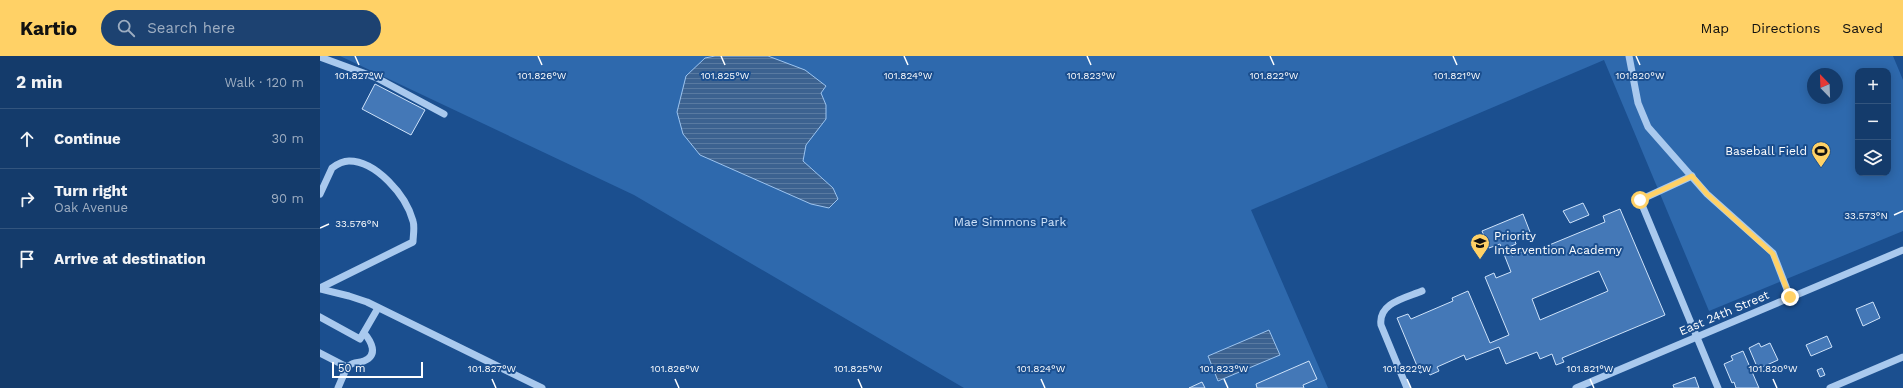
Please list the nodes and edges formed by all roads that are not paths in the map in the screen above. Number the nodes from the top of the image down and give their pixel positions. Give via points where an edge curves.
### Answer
1 (1629, 56) edge
2 (320, 57) edge
3 (444, 114) dead end
4 (1692, 176) junction
5 (320, 194) edge
6 (1903, 250) edge
7 (320, 289) edge
8 (1422, 291) dead end
9 (1790, 297) junction
10 (378, 308) junction
11 (320, 317) edge
12 (364, 333) junction
13 (1697, 337) junction
14 (320, 353) edge
15 (1903, 357) edge
16 (347, 367) junction
17 (338, 388) edge
18 (542, 388) edge
19 (1407, 388) edge
20 (1576, 388) edge
21 (1718, 388) edge
22 (1830, 388) edge

1 - 4 street via 1638,103 1648,127
2 - 3 street via 377,78
4 - 9 street via 1707,194 1773,254
4 - 13 street via 1640,200
5 - 7 street via 332,168 347,160 365,164 382,174 402,197 413,221 413,242
6 - 9 street, East 24th Street
7 - 10 street via 349,296
8 - 19 street via 1386,307 1381,316 1381,325
9 - 13 street, East 24th Street
10 - 12 street
10 - 18 street
11 - 12 street via 360,339
12 - 16 street via 371,341 373,349 370,357 363,362 353,362
13 - 20 street, East 24th Street
13 - 21 street
14 - 16 street
15 - 22 street
16 - 17 street

